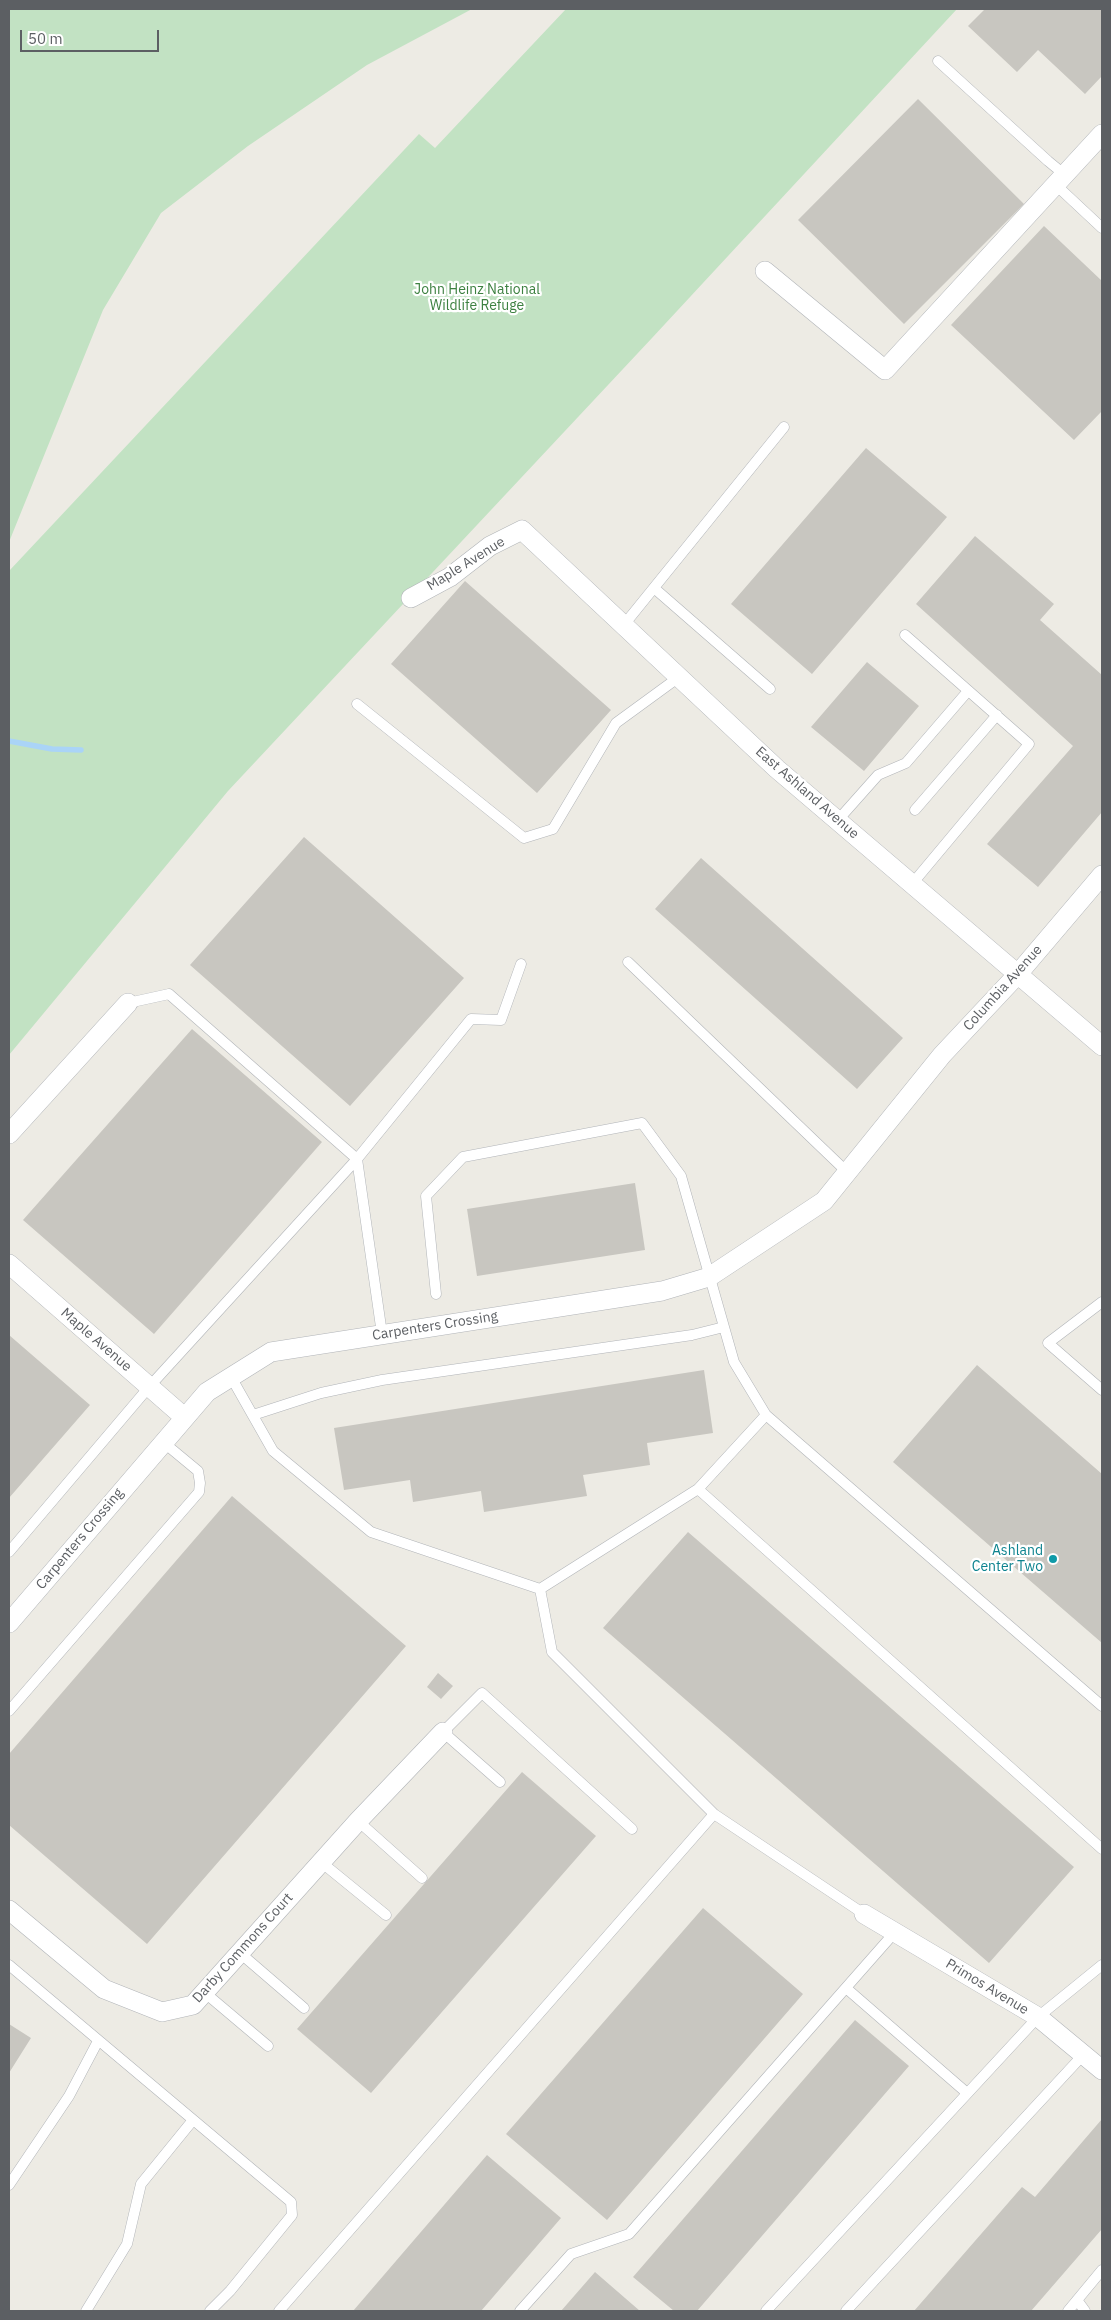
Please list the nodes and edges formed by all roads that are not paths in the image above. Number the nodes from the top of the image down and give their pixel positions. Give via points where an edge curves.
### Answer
1 (938, 61) dead end
2 (1099, 139) edge
3 (1060, 180) junction
4 (1102, 228) edge
5 (765, 271) dead end
6 (784, 427) dead end
7 (522, 530) joint
8 (654, 588) junction
9 (411, 598) dead end
10 (623, 626) junction
11 (905, 636) dead end
12 (678, 677) junction
13 (770, 688) dead end
14 (968, 691) junction
15 (357, 704) dead end
16 (997, 716) junction
17 (915, 810) dead end
18 (838, 820) junction
19 (1102, 875) edge
20 (912, 884) junction
21 (628, 962) dead end
22 (521, 964) dead end
23 (1016, 975) junction
24 (128, 1003) joint
25 (1102, 1046) edge
26 (904, 1100) joint
27 (9, 1134) edge
28 (357, 1159) junction
29 (847, 1172) junction
30 (9, 1264) edge
31 (709, 1277) junction
32 (436, 1294) dead end
33 (1102, 1302) edge
34 (724, 1327) junction
35 (382, 1334) junction
36 (231, 1377) junction
37 (149, 1387) junction
38 (1102, 1390) edge
39 (766, 1415) junction
40 (253, 1416) junction
41 (184, 1417) junction
42 (163, 1442) junction
43 (698, 1489) junction
44 (9, 1552) edge
45 (540, 1589) junction
46 (9, 1623) edge
47 (1102, 1706) edge
48 (9, 1711) edge
49 (443, 1732) junction
50 (500, 1782) dead end
51 (714, 1814) junction
52 (358, 1821) junction
53 (632, 1828) dead end
54 (1102, 1849) edge
55 (321, 1862) junction
56 (422, 1878) dead end
57 (9, 1910) edge
58 (864, 1914) joint
59 (386, 1915) dead end
60 (895, 1932) junction
61 (240, 1952) junction
62 (9, 1965) edge
63 (1102, 1965) edge
64 (846, 1988) junction
65 (204, 1992) junction
66 (304, 2008) dead end
67 (1038, 2017) junction
68 (98, 2041) junction
69 (268, 2046) dead end
70 (1096, 2063) edge
71 (967, 2094) junction
72 (193, 2120) junction
73 (9, 2185) edge
74 (1102, 2270) edge
75 (1077, 2300) junction
76 (86, 2311) edge
77 (210, 2311) edge
78 (279, 2311) edge
79 (520, 2311) edge
80 (766, 2311) edge
81 (846, 2311) edge
82 (1068, 2311) edge
83 (1085, 2311) edge

1 - 3 lane via 1048,161
2 - 3 street
3 - 4 lane
3 - 5 street via 885,370
6 - 8 lane
7 - 9 street, Maple Avenue via 490,546 450,577
7 - 10 street, East Ashland Avenue
8 - 10 lane
8 - 13 lane
10 - 12 street, East Ashland Avenue
11 - 14 lane
12 - 15 lane via 616,723 553,829 524,838
12 - 18 street, East Ashland Avenue via 777,769
14 - 16 lane
14 - 18 lane via 906,763 878,775
16 - 17 lane
16 - 20 lane via 1029,744
18 - 20 street, East Ashland Avenue
19 - 23 street, Columbia Avenue
20 - 23 street, East Ashland Avenue
21 - 29 lane
22 - 28 lane via 501,1020 471,1019
23 - 25 street, East Ashland Avenue
23 - 26 street, Columbia Avenue
24 - 27 street
24 - 28 lane via 169,994
26 - 29 street, Carpenters Crossing
28 - 35 lane
28 - 37 lane
29 - 31 street, Carpenters Crossing via 824,1201
30 - 37 street, Maple Avenue
31 - 32 lane via 680,1176 642,1123 462,1157 426,1196
31 - 34 lane
31 - 35 street, Carpenters Crossing via 662,1291
33 - 38 lane via 1048,1342
34 - 39 lane via 734,1362
34 - 40 lane via 692,1336 382,1380 322,1393
35 - 36 street, Carpenters Crossing via 272,1352
36 - 40 lane
36 - 41 street, Carpenters Crossing via 207,1392
37 - 41 street, Maple Avenue
37 - 44 lane
39 - 43 lane
39 - 47 lane
40 - 45 lane via 273,1451 372,1532
41 - 42 street, Carpenters Crossing
42 - 46 street, Carpenters Crossing
42 - 48 lane via 198,1471 199,1492
43 - 45 lane
43 - 54 lane
45 - 51 lane via 552,1652
49 - 50 lane
49 - 52 street, Darby Commons Court
49 - 53 lane via 482,1693
51 - 58 lane
51 - 78 lane
52 - 55 street, Darby Commons Court
52 - 56 lane
55 - 59 lane
55 - 61 street, Darby Commons Court
57 - 65 street, Darby Commons Court via 104,1989 162,2012 193,2005
58 - 60 street, Primos Avenue
60 - 64 lane
60 - 67 street, Primos Avenue
61 - 65 street, Darby Commons Court
61 - 66 lane
62 - 68 lane
63 - 67 lane
64 - 71 lane
64 - 79 lane via 629,2234 571,2254
65 - 69 lane
67 - 70 street, Primos Avenue
67 - 71 lane
68 - 72 lane
68 - 73 lane via 69,2096
70 - 81 lane
71 - 80 lane
72 - 76 lane via 141,2184 127,2244
72 - 77 lane via 291,2202 292,2215
74 - 75 lane
75 - 82 lane
75 - 83 lane

